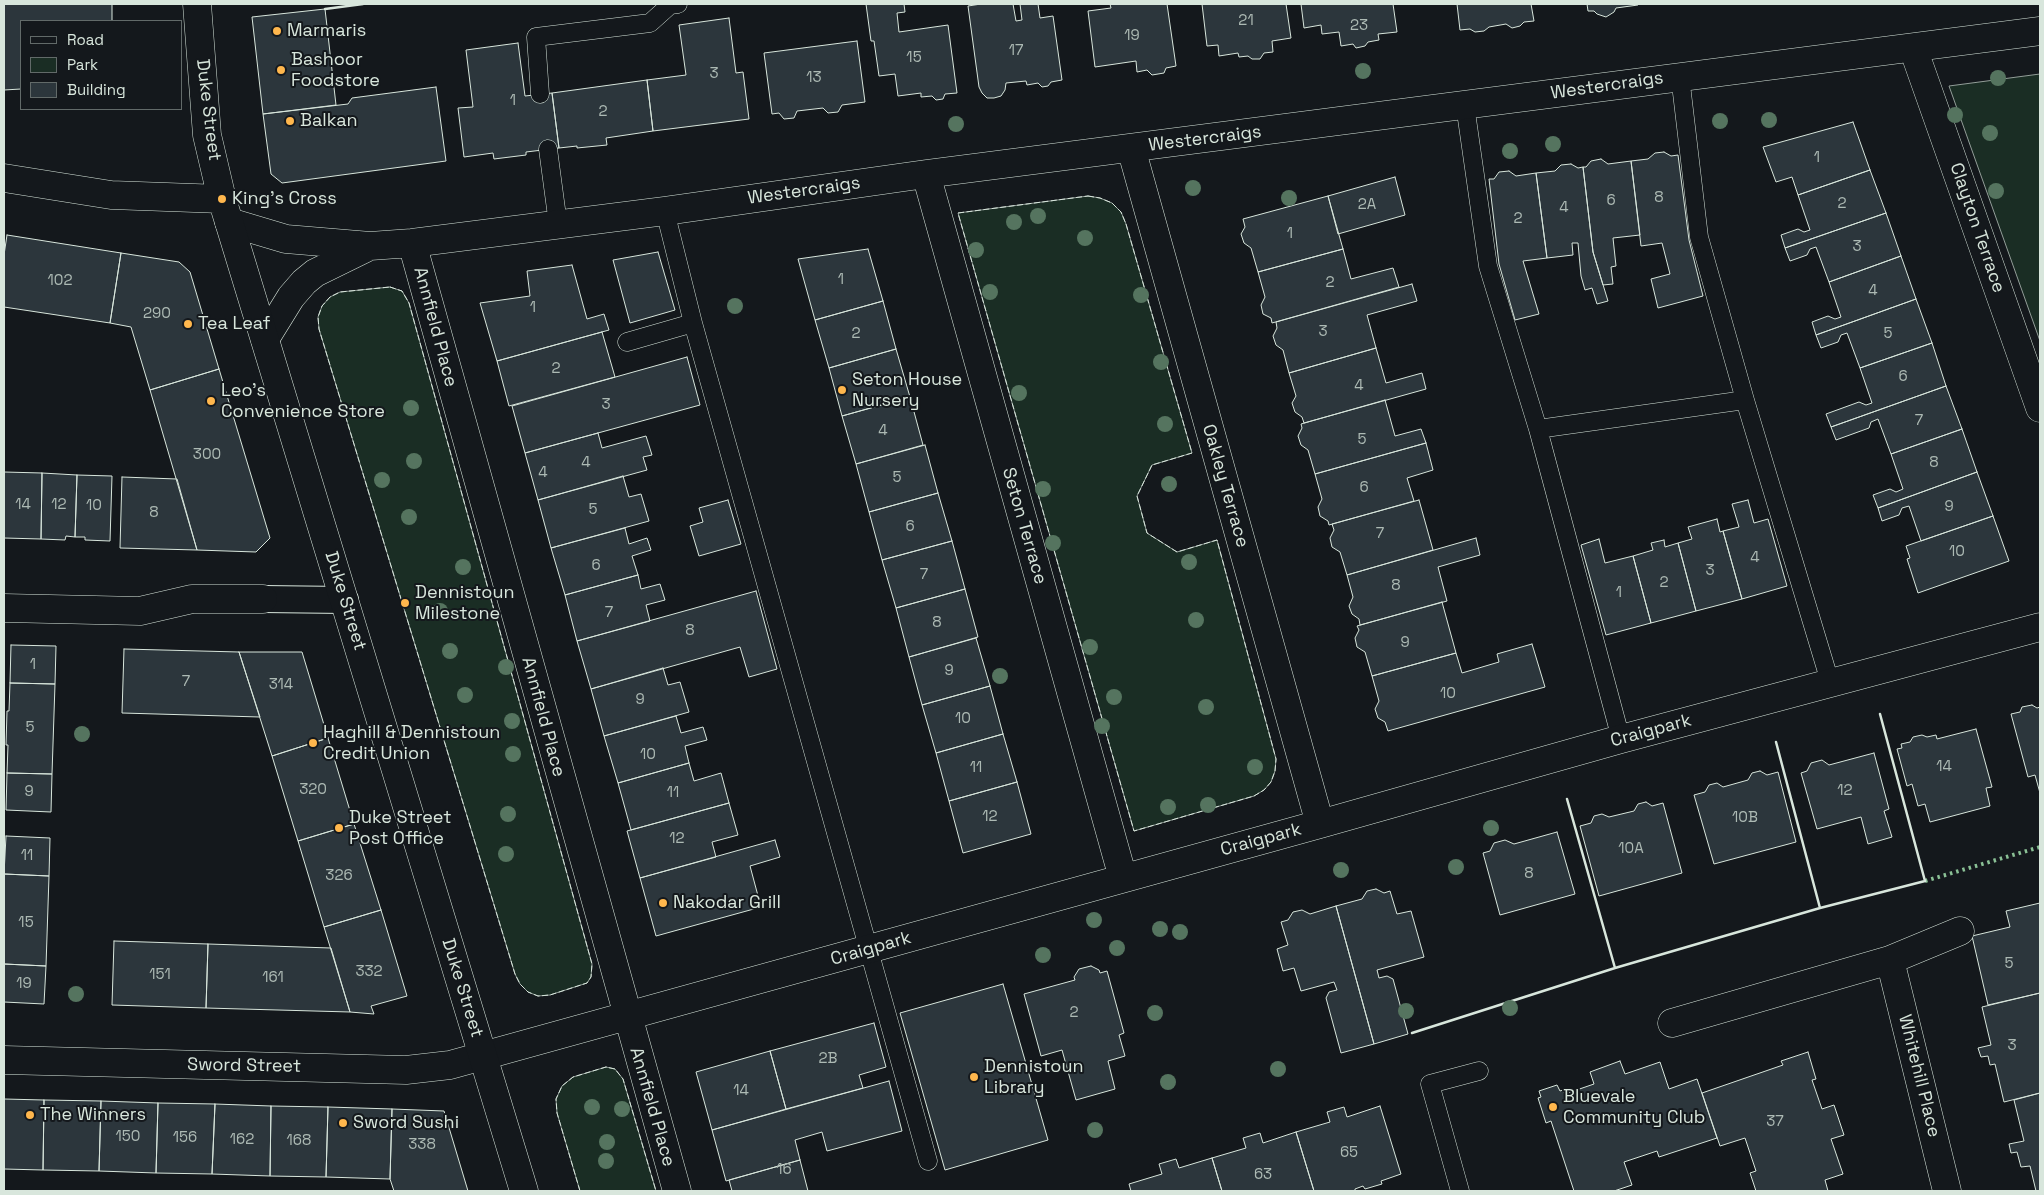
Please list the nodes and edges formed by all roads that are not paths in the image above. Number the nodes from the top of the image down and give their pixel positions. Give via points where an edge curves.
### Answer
1 (197, 4) edge
2 (678, 4) edge
3 (2040, 31) edge
4 (1913, 48) junction
5 (1680, 76) junction
6 (540, 94) dead end
7 (1465, 105) junction
8 (1131, 148) junction
9 (548, 149) dead end
10 (926, 174) junction
11 (4, 178) edge
12 (226, 210) junction
13 (665, 211) junction
14 (558, 224) junction
15 (412, 243) junction
16 (370, 246) junction
17 (693, 323) junction
18 (265, 338) junction
19 (627, 342) dead end
20 (1745, 400) junction
21 (2040, 408) edge
22 (1538, 429) junction
23 (263, 599) joint
24 (344, 600) junction
25 (4, 608) edge
26 (2040, 627) edge
27 (1830, 682) junction
28 (1622, 739) junction
29 (1320, 824) junction
30 (1123, 878) junction
31 (1960, 931) dead end
32 (869, 949) junction
33 (1890, 960) junction
34 (626, 1017) junction
35 (1672, 1023) dead end
36 (484, 1058) junction
37 (4, 1060) edge
38 (1479, 1071) dead end
39 (928, 1161) dead end
40 (524, 1191) edge
41 (676, 1191) edge
42 (1460, 1191) edge
43 (1948, 1191) edge

1 - 12 street, Duke Street via 207,135
2 - 6 lane via 670,5 650,23 536,37
3 - 4 street, Westercraigs
4 - 5 street, Westercraigs
4 - 21 street, Clayton Terrace
5 - 7 street, Westercraigs
5 - 20 lane via 1700,237
7 - 8 street, Westercraigs
7 - 22 lane via 1488,266
8 - 10 street, Westercraigs
8 - 29 street, Oakley Terrace
9 - 14 lane
10 - 13 street, Westercraigs
10 - 30 street, Seton Terrace
11 - 12 street, Westercraigs
12 - 16 street, Westercraigs via 286,239
12 - 18 street, Duke Street
13 - 14 street, Westercraigs
13 - 17 lane
14 - 15 street, Westercraigs
15 - 16 street, Westercraigs
15 - 34 street, Annfield Place
16 - 18 street, Westercraigs via 315,273 304,282
17 - 19 lane
17 - 32 lane
18 - 24 street, Duke Street
20 - 22 lane
20 - 27 lane
22 - 28 lane
23 - 24 street
23 - 25 street via 192,599 140,611
24 - 36 street, Duke Street
26 - 27 street, Craigpark
27 - 28 street, Craigpark
28 - 29 street, Craigpark
29 - 30 street, Craigpark
30 - 32 street, Craigpark
31 - 33 street
32 - 34 street, Craigpark
32 - 39 lane
33 - 35 street
33 - 43 street, Whitehill Place
34 - 36 street, Craigpark
34 - 41 street, Annfield Place
36 - 37 street, Sword Street via 450,1066 406,1070
36 - 40 street, Duke Street
38 - 42 lane via 1430,1084

